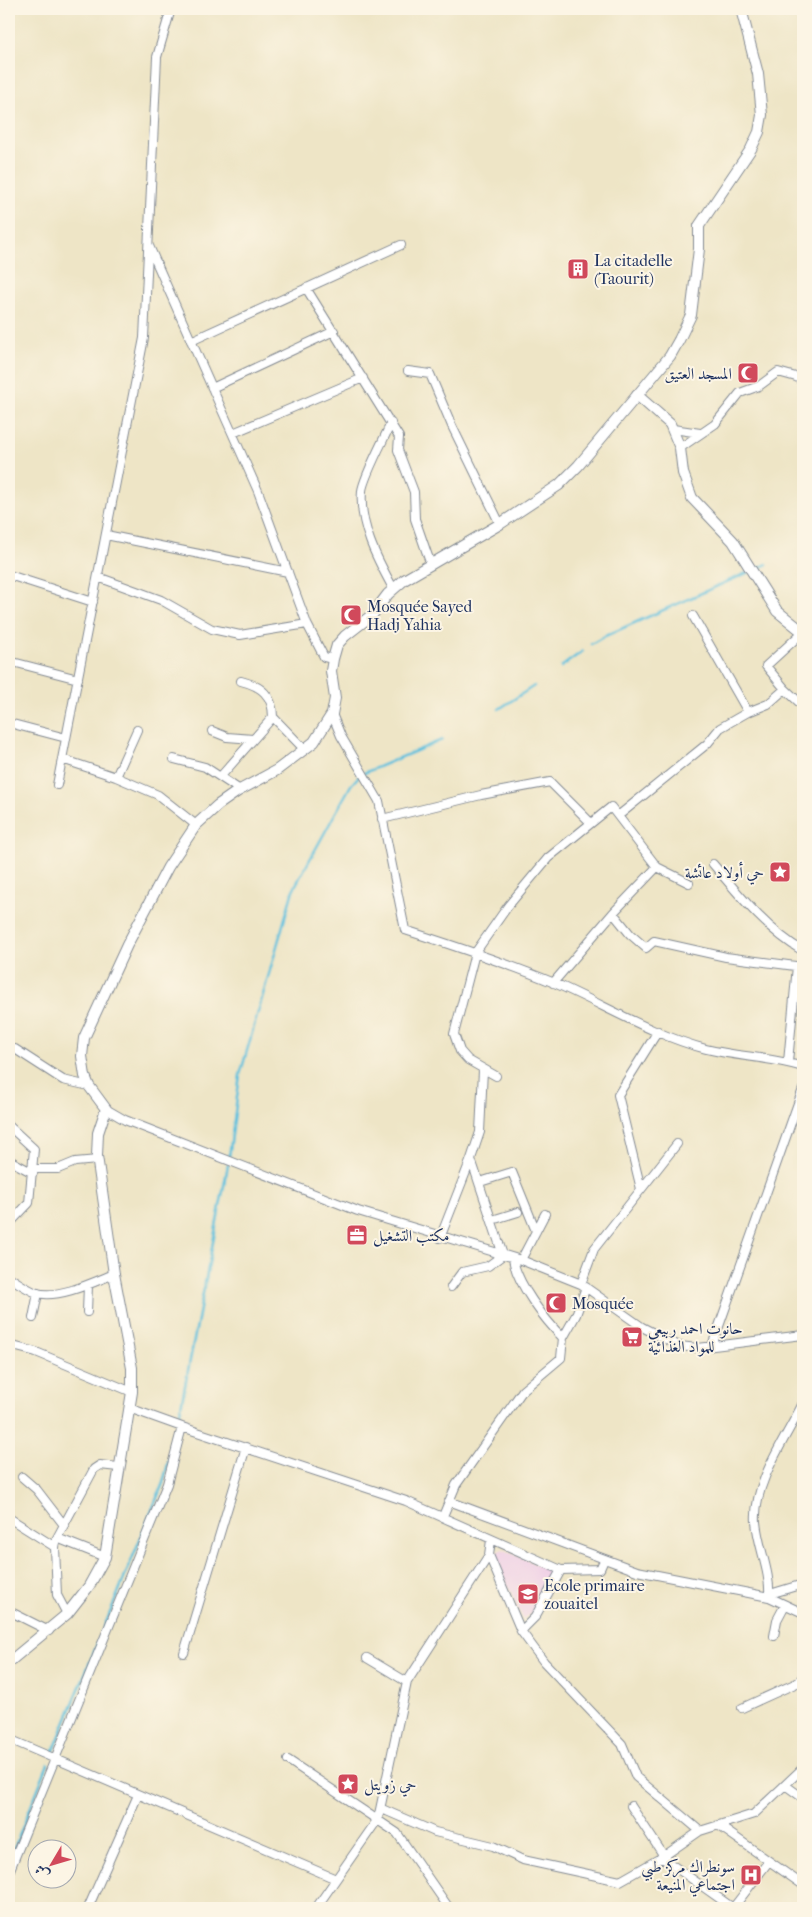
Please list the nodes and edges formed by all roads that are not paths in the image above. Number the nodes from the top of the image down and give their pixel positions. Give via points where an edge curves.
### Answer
1 (171, 9) edge
2 (741, 9) edge
3 (148, 244) junction
4 (401, 245) dead end
5 (306, 288) junction
6 (334, 331) junction
7 (191, 341) junction
8 (408, 371) dead end
9 (363, 378) junction
10 (803, 381) edge
11 (212, 388) junction
12 (637, 395) junction
13 (391, 423) junction
14 (673, 429) junction
15 (233, 433) junction
16 (700, 433) junction
17 (680, 448) junction
18 (500, 524) junction
19 (106, 535) junction
20 (431, 565) junction
21 (288, 572) junction
22 (9, 575) edge
23 (98, 577) junction
24 (393, 588) junction
25 (93, 602) junction
26 (693, 616) dead end
27 (307, 624) junction
28 (803, 632) edge
29 (333, 659) junction
30 (9, 661) edge
31 (78, 679) junction
32 (241, 681) dead end
33 (784, 690) junction
34 (801, 704) dead end
35 (748, 712) junction
36 (332, 714) junction
37 (273, 717) junction
38 (9, 722) edge
39 (137, 730) dead end
40 (212, 731) dead end
41 (66, 738) junction
42 (253, 739) junction
43 (304, 750) junction
44 (62, 759) junction
45 (174, 759) dead end
46 (221, 776) junction
47 (116, 777) junction
48 (57, 785) dead end
49 (240, 790) junction
50 (618, 816) junction
51 (382, 819) junction
52 (591, 823) junction
53 (196, 825) junction
54 (712, 864) dead end
55 (657, 867) junction
56 (689, 883) dead end
57 (613, 913) junction
58 (803, 950) edge
59 (475, 953) junction
60 (801, 966) edge
61 (553, 983) junction
62 (658, 1031) junction
63 (9, 1050) edge
64 (788, 1062) junction
65 (803, 1067) edge
66 (483, 1070) junction
67 (496, 1076) dead end
68 (89, 1086) junction
69 (803, 1089) edge
70 (106, 1109) junction
71 (9, 1126) edge
72 (677, 1144) dead end
73 (471, 1159) junction
74 (9, 1160) edge
75 (98, 1160) junction
76 (34, 1171) junction
77 (480, 1182) junction
78 (641, 1188) junction
79 (518, 1212) dead end
80 (545, 1214) dead end
81 (492, 1220) junction
82 (9, 1224) edge
83 (536, 1231) junction
84 (440, 1238) junction
85 (503, 1255) junction
86 (517, 1259) junction
87 (114, 1274) junction
88 (9, 1277) edge
89 (88, 1285) junction
90 (584, 1285) junction
91 (451, 1287) dead end
92 (38, 1293) junction
93 (87, 1312) dead end
94 (33, 1318) dead end
95 (803, 1335) edge
96 (563, 1338) junction
97 (9, 1345) edge
98 (712, 1346) junction
99 (132, 1392) junction
100 (803, 1405) edge
101 (129, 1408) junction
102 (182, 1428) junction
103 (246, 1447) junction
104 (118, 1467) junction
105 (22, 1478) dead end
106 (449, 1501) junction
107 (443, 1516) junction
108 (9, 1518) edge
109 (64, 1525) junction
110 (57, 1538) junction
111 (491, 1540) junction
112 (55, 1547) junction
113 (489, 1555) junction
114 (105, 1557) junction
115 (604, 1560) junction
116 (561, 1570) junction
117 (803, 1584) edge
118 (770, 1596) junction
119 (785, 1605) junction
120 (9, 1611) edge
121 (67, 1614) junction
122 (803, 1614) edge
123 (49, 1630) junction
124 (521, 1631) junction
125 (774, 1636) dead end
126 (184, 1653) dead end
127 (367, 1658) dead end
128 (9, 1662) edge
129 (803, 1676) edge
130 (407, 1682) junction
131 (742, 1708) dead end
132 (9, 1739) edge
133 (55, 1760) junction
134 (288, 1760) dead end
135 (803, 1768) edge
136 (785, 1785) junction
137 (138, 1796) junction
138 (803, 1798) edge
139 (631, 1806) dead end
140 (382, 1809) junction
141 (378, 1819) junction
142 (718, 1825) junction
143 (700, 1831) junction
144 (663, 1857) junction
145 (769, 1861) junction
146 (9, 1872) edge
147 (336, 1879) junction
148 (803, 1885) edge
149 (88, 1908) edge
150 (316, 1908) edge
151 (449, 1908) edge
152 (733, 1908) edge

1 - 3 street via 157,57
2 - 12 street via 760,89 762,115 759,132 736,173 699,226 691,315 686,327 670,356
3 - 7 street
3 - 19 street via 144,338
4 - 5 street
5 - 6 street
5 - 7 street
6 - 9 street
6 - 11 street
7 - 11 street
8 - 18 street via 430,374
9 - 13 street
9 - 15 street
10 - 16 street via 778,372 760,386 740,393 715,424
11 - 15 street
12 - 14 street
12 - 18 street via 559,485
13 - 20 street via 399,437 398,450 414,492 415,519
13 - 24 street via 362,490 365,526 377,559
14 - 16 street
14 - 17 street
15 - 21 street
16 - 17 street
17 - 28 street via 683,473 692,498 733,541 777,611
18 - 20 street
19 - 21 street
19 - 23 street
20 - 24 street
21 - 27 street
22 - 25 street
23 - 25 street
23 - 27 street via 162,600 212,629 240,635
24 - 29 street via 372,615 337,645
25 - 31 street
26 - 35 street
27 - 29 street via 324,656
28 - 33 street via 766,666
29 - 36 street via 331,671 335,698
30 - 31 street
31 - 41 street
32 - 37 street via 258,686 273,704
33 - 34 street
33 - 35 street via 768,704
35 - 50 street via 720,728 707,744
36 - 43 street via 314,742
36 - 51 street via 378,800
37 - 42 street
37 - 43 street
38 - 41 street
39 - 47 street
40 - 42 street via 227,737
41 - 44 street
42 - 46 street
43 - 49 street via 277,770
44 - 47 street
44 - 48 street
45 - 46 street via 205,767
46 - 49 street
47 - 53 street via 158,795
49 - 53 street
50 - 52 street via 610,806
50 - 55 street
51 - 52 street via 550,782
51 - 59 street via 405,930
52 - 59 street via 548,858
53 - 68 street via 168,866 84,1038 82,1056
54 - 58 street via 782,938
55 - 56 street
55 - 57 street
57 - 60 street via 646,948 654,941 726,957
57 - 61 street
59 - 61 street
59 - 66 street via 454,1034 460,1051
60 - 64 street
61 - 62 street
62 - 64 street via 706,1049
62 - 78 street via 618,1096
63 - 68 street via 15,1049 63,1080
64 - 65 street
66 - 67 street
66 - 73 street via 480,1132
68 - 70 street
69 - 98 street
70 - 75 street via 98,1133
70 - 84 street via 125,1120 358,1212
71 - 76 street via 34,1149
72 - 78 street
73 - 77 street
73 - 84 street
74 - 76 street
75 - 76 street
75 - 87 street
76 - 82 street via 28,1206
77 - 81 street
77 - 83 street via 512,1172
78 - 90 street via 594,1249
79 - 81 street
80 - 83 street
81 - 85 street
83 - 86 street
84 - 85 street
85 - 86 street
85 - 91 street via 488,1266 462,1272
86 - 90 street
86 - 96 street via 514,1269 548,1322
87 - 89 street
87 - 99 street via 132,1368
88 - 92 street
89 - 92 street
89 - 93 street
90 - 96 street via 576,1315
90 - 98 street via 668,1342 698,1348
92 - 94 street
95 - 98 street
96 - 106 street via 561,1358 523,1390 456,1485
97 - 99 street via 36,1352
99 - 101 street
100 - 118 street via 772,1461 755,1507
101 - 102 street
101 - 104 street
102 - 103 street
102 - 133 street via 167,1484
103 - 107 street
103 - 126 street
104 - 109 street via 97,1466
104 - 114 street
105 - 109 street via 37,1490
106 - 107 street
106 - 115 street
107 - 111 street
108 - 112 street
109 - 110 street
110 - 112 street
110 - 114 street
111 - 113 street
111 - 116 street
112 - 121 street via 58,1600
113 - 124 street
113 - 130 street
114 - 121 street via 89,1586
115 - 116 street via 600,1569
115 - 118 street via 637,1571
116 - 124 street via 535,1616
117 - 118 street
118 - 119 street
119 - 122 street
119 - 125 street via 777,1620
120 - 123 street
121 - 123 street
123 - 128 street
124 - 143 street via 544,1662 622,1744 636,1778
127 - 130 street
129 - 131 street via 799,1682
130 - 140 street
132 - 133 street
133 - 137 street
133 - 146 street
134 - 141 street
135 - 136 street
136 - 138 street
136 - 142 street via 754,1814
137 - 147 street
137 - 149 street
139 - 144 street
140 - 141 street
140 - 144 street via 436,1832 493,1846 523,1860 620,1881
141 - 147 street
141 - 151 street via 397,1833
142 - 143 street
142 - 145 street
143 - 144 street
144 - 152 street
145 - 148 street
145 - 152 street
147 - 150 street

